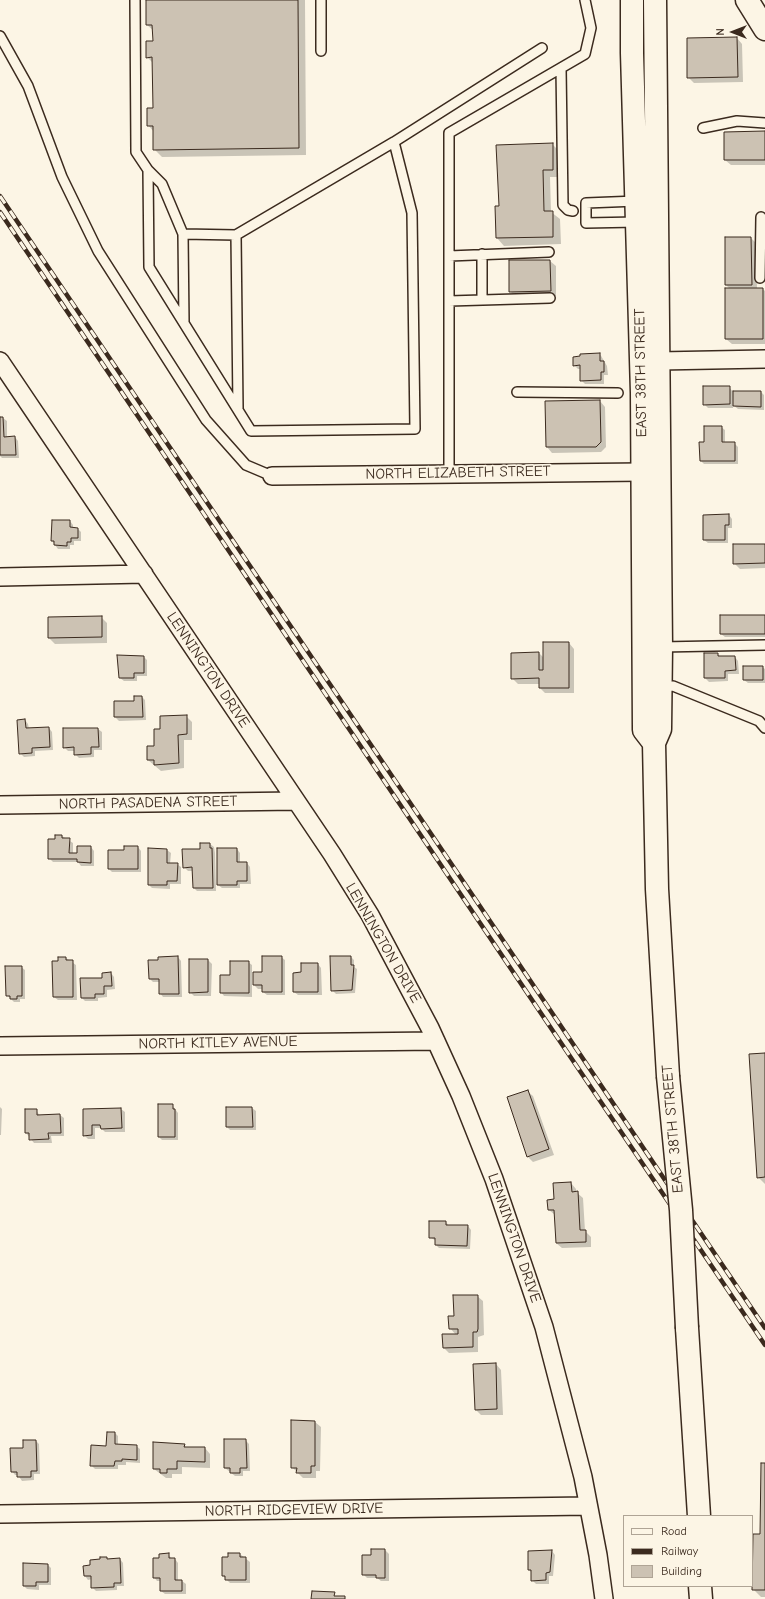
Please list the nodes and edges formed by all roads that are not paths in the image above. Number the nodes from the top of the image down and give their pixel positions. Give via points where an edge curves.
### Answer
1 (135, 0) edge
2 (321, 0) edge
3 (585, 0) edge
4 (632, 0) edge
5 (655, 0) edge
6 (753, 2) edge
7 (765, 29) edge
8 (0, 36) edge
9 (542, 48) dead end
10 (321, 51) dead end
11 (561, 68) junction
12 (765, 123) edge
13 (703, 128) dead end
14 (394, 142) junction
15 (148, 170) junction
16 (586, 203) junction
17 (573, 211) junction
18 (637, 212) junction
19 (760, 218) dead end
20 (586, 223) junction
21 (183, 234) junction
22 (236, 235) junction
23 (549, 252) dead end
24 (482, 254) junction
25 (449, 256) junction
26 (760, 278) dead end
27 (550, 298) dead end
28 (449, 300) junction
29 (482, 300) junction
30 (184, 323) junction
31 (765, 359) edge
32 (0, 361) edge
33 (659, 361) junction
34 (517, 392) dead end
35 (618, 393) dead end
36 (238, 410) junction
37 (643, 472) junction
38 (449, 474) junction
39 (272, 476) joint
40 (144, 574) junction
41 (0, 577) edge
42 (765, 645) edge
43 (661, 648) junction
44 (661, 686) junction
45 (765, 728) edge
46 (654, 743) junction
47 (296, 801) junction
48 (0, 805) edge
49 (436, 1040) junction
50 (0, 1046) edge
51 (588, 1506) junction
52 (0, 1514) edge
53 (699, 1515) edge
54 (700, 1587) edge
55 (604, 1599) edge
56 (701, 1599) edge

1 - 15 lane via 136,152
2 - 10 lane
3 - 11 lane via 591,28 585,54
4 - 18 main road, EAST 38TH STREET
5 - 33 main road, EAST 38TH STREET
6 - 7 main road
8 - 39 lane via 28,86 62,177 98,251 206,420 246,465
9 - 14 lane
11 - 17 lane via 563,204 568,210
11 - 25 lane via 449,134
12 - 13 lane via 737,122
14 - 22 lane
14 - 36 lane via 412,213 416,429 251,432
15 - 21 lane via 162,184
15 - 30 lane via 149,267
16 - 17 lane
16 - 18 lane
16 - 20 lane
17 - 20 lane
18 - 20 lane
18 - 37 main road, EAST 38TH STREET
19 - 26 lane
21 - 22 lane
21 - 30 lane
22 - 36 lane
23 - 24 lane
24 - 25 lane
24 - 29 lane
25 - 28 lane
27 - 29 lane
28 - 29 lane
28 - 38 lane
30 - 36 lane
31 - 33 street
32 - 40 street, LENNINGTON DRIVE
33 - 43 main road, EAST 38TH STREET
34 - 35 lane
37 - 38 street, NORTH ELIZABETH STREET
37 - 46 main road, EAST 38TH STREET via 644,730
38 - 39 street, NORTH ELIZABETH STREET
40 - 41 street
40 - 47 street, LENNINGTON DRIVE
42 - 43 lane
43 - 44 main road, EAST 38TH STREET
44 - 45 lane via 673,686 759,721
44 - 46 main road, EAST 38TH STREET via 660,729
46 - 53 main road, EAST 38TH STREET, bridge via 657,896
47 - 48 street, NORTH PASADENA STREET
47 - 49 street, LENNINGTON DRIVE via 370,915
49 - 50 street, NORTH KITLEY AVENUE
49 - 51 street, LENNINGTON DRIVE via 491,1172 526,1270 568,1414
51 - 52 street, NORTH RIDGEVIEW DRIVE
51 - 55 street, LENNINGTON DRIVE
54 - 56 main road

